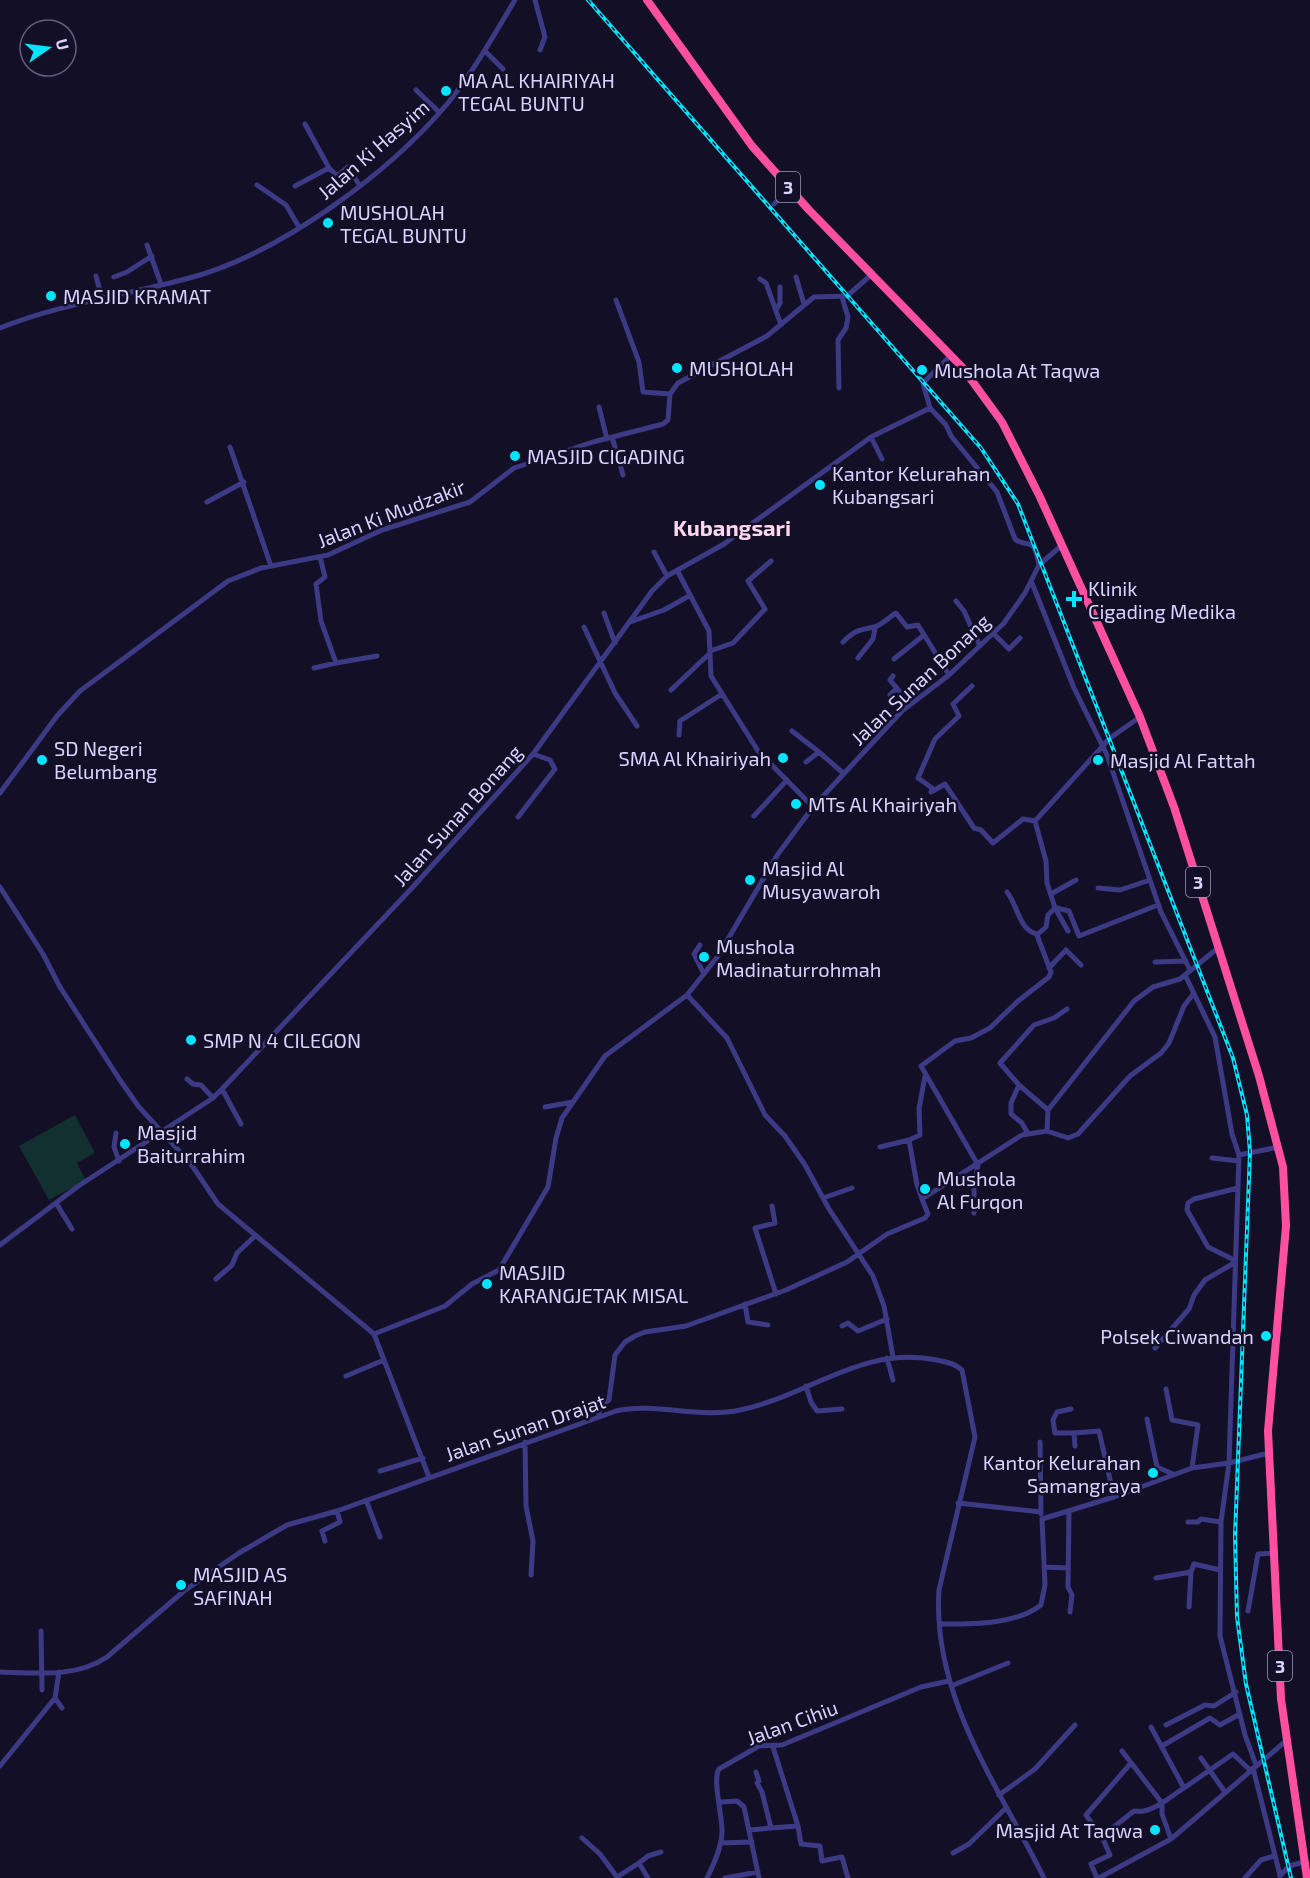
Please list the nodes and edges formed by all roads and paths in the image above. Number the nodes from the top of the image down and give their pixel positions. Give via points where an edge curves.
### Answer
1 (515, 0) edge
2 (535, 0) edge
3 (647, 0) edge
4 (540, 50) dead end
5 (485, 51) junction
6 (503, 69) dead end
7 (416, 90) dead end
8 (439, 112) junction
9 (305, 124) dead end
10 (329, 168) junction
11 (257, 185) dead end
12 (295, 186) dead end
13 (360, 186) junction
14 (791, 189) junction
15 (774, 204) dead end
16 (298, 227) junction
17 (147, 245) dead end
18 (152, 256) junction
19 (871, 275) junction
20 (96, 276) dead end
21 (114, 277) dead end
22 (796, 277) dead end
23 (760, 279) dead end
24 (161, 284) junction
25 (780, 287) dead end
26 (842, 297) junction
27 (102, 299) junction
28 (616, 300) dead end
29 (804, 304) junction
30 (776, 310) junction
31 (781, 325) junction
32 (0, 328) edge
33 (951, 355) junction
34 (839, 388) dead end
35 (670, 394) junction
36 (599, 407) dead end
37 (930, 408) junction
38 (871, 437) junction
39 (610, 438) junction
40 (230, 447) dead end
41 (882, 459) dead end
42 (623, 475) dead end
43 (244, 482) junction
44 (207, 502) dead end
45 (1061, 546) junction
46 (654, 552) dead end
47 (321, 557) junction
48 (771, 561) dead end
49 (1039, 565) junction
50 (271, 566) junction
51 (677, 570) junction
52 (667, 576) junction
53 (1032, 583) junction
54 (689, 596) junction
55 (956, 601) dead end
56 (604, 613) dead end
57 (630, 622) junction
58 (584, 627) dead end
59 (875, 628) junction
60 (993, 633) junction
61 (924, 635) junction
62 (1020, 638) dead end
63 (843, 642) dead end
64 (615, 643) junction
65 (980, 646) junction
66 (710, 652) junction
67 (377, 656) dead end
68 (858, 658) dead end
69 (894, 659) dead end
70 (601, 661) junction
71 (336, 663) junction
72 (314, 668) dead end
73 (949, 675) junction
74 (893, 676) dead end
75 (972, 686) dead end
76 (897, 688) junction
77 (671, 690) dead end
78 (722, 694) junction
79 (910, 704) junction
80 (902, 711) junction
81 (1140, 717) junction
82 (637, 726) dead end
83 (792, 731) dead end
84 (679, 735) dead end
85 (1103, 745) junction
86 (819, 752) junction
87 (533, 754) junction
88 (806, 762) dead end
89 (843, 773) junction
90 (787, 780) junction
91 (0, 793) edge
92 (813, 807) junction
93 (754, 816) dead end
94 (518, 817) dead end
95 (1035, 821) junction
96 (1076, 880) dead end
97 (1150, 880) junction
98 (0, 886) edge
99 (1098, 888) dead end
100 (1007, 892) dead end
101 (1051, 894) junction
102 (1158, 904) junction
103 (1056, 908) junction
104 (1068, 931) dead end
105 (1037, 934) junction
106 (700, 945) dead end
107 (1218, 948) junction
108 (1186, 961) junction
109 (1155, 962) dead end
110 (1081, 965) dead end
111 (1049, 968) junction
112 (1188, 972) junction
113 (704, 974) junction
114 (1194, 993) junction
115 (687, 995) junction
116 (1066, 1009) dead end
117 (925, 1076) junction
118 (187, 1079) dead end
119 (1019, 1085) junction
120 (222, 1089) junction
121 (213, 1098) junction
122 (573, 1102) junction
123 (545, 1107) dead end
124 (1048, 1110) junction
125 (242, 1124) dead end
126 (1047, 1131) junction
127 (116, 1133) dead end
128 (162, 1133) junction
129 (1028, 1134) junction
130 (909, 1140) junction
131 (880, 1147) dead end
132 (1279, 1147) junction
133 (1212, 1158) dead end
134 (1239, 1158) junction
135 (119, 1161) junction
136 (978, 1165) junction
137 (852, 1188) dead end
138 (1238, 1188) junction
139 (823, 1198) junction
140 (922, 1199) junction
141 (56, 1203) junction
142 (772, 1206) dead end
143 (974, 1213) dead end
144 (72, 1229) dead end
145 (255, 1236) junction
146 (0, 1245) edge
147 (860, 1253) junction
148 (1234, 1262) junction
149 (216, 1279) dead end
150 (776, 1294) junction
151 (745, 1304) junction
152 (887, 1319) junction
153 (768, 1325) dead end
154 (842, 1326) dead end
155 (374, 1334) junction
156 (1155, 1348) dead end
157 (890, 1357) junction
158 (384, 1360) junction
159 (346, 1376) dead end
160 (893, 1380) dead end
161 (806, 1386) junction
162 (1166, 1389) dead end
163 (842, 1409) dead end
164 (1071, 1409) dead end
165 (599, 1417) junction
166 (1147, 1419) dead end
167 (1074, 1433) junction
168 (525, 1442) junction
169 (1040, 1442) dead end
170 (1075, 1446) dead end
171 (1269, 1453) junction
172 (423, 1458) junction
173 (1228, 1463) junction
174 (1192, 1467) junction
175 (380, 1471) dead end
176 (1173, 1474) junction
177 (429, 1477) junction
178 (1114, 1497) junction
179 (366, 1500) junction
180 (958, 1503) junction
181 (337, 1511) junction
182 (1068, 1511) junction
183 (1041, 1512) junction
184 (1042, 1519) junction
185 (1188, 1522) dead end
186 (1221, 1522) junction
187 (380, 1537) dead end
188 (325, 1542) dead end
189 (1275, 1553) junction
190 (1044, 1567) junction
191 (1068, 1568) junction
192 (1220, 1570) junction
193 (1191, 1572) junction
194 (531, 1575) dead end
195 (1156, 1578) dead end
196 (1189, 1607) dead end
197 (1248, 1611) dead end
198 (1070, 1612) dead end
199 (940, 1624) junction
200 (41, 1631) dead end
201 (1008, 1663) dead end
202 (0, 1672) edge
203 (59, 1672) junction
204 (42, 1674) junction
205 (950, 1684) junction
206 (42, 1690) dead end
207 (1236, 1692) junction
208 (55, 1698) junction
209 (62, 1708) dead end
210 (1240, 1714) junction
211 (1075, 1725) dead end
212 (1166, 1725) dead end
213 (1151, 1727) dead end
214 (1287, 1740) junction
215 (1162, 1746) junction
216 (772, 1747) junction
217 (1122, 1751) dead end
218 (1201, 1758) dead end
219 (1131, 1763) junction
220 (0, 1766) edge
221 (1253, 1768) junction
222 (1209, 1771) junction
223 (756, 1772) dead end
224 (1184, 1788) junction
225 (1225, 1792) junction
226 (999, 1795) junction
227 (721, 1802) junction
228 (1162, 1803) junction
229 (1006, 1808) junction
230 (798, 1826) junction
231 (771, 1828) junction
232 (750, 1830) junction
233 (1101, 1837) junction
234 (582, 1838) dead end
235 (1171, 1839) junction
236 (752, 1842) junction
237 (721, 1843) junction
238 (661, 1852) dead end
239 (953, 1853) dead end
240 (1274, 1856) junction
241 (1304, 1862) junction
242 (639, 1863) junction
243 (758, 1875) edge
244 (1280, 1876) edge
245 (648, 1878) edge
246 (707, 1878) edge
247 (725, 1878) edge
248 (848, 1878) edge
249 (1044, 1878) edge
250 (1098, 1878) edge
251 (1245, 1878) edge
252 (1307, 1878) edge

1 - 5 street, Jalan Ki Hasyim
2 - 4 street via 545,37
3 - 14 highway, 3 via 717,101
5 - 6 street
5 - 8 street, Jalan Ki Hasyim
7 - 8 street
8 - 13 street, Jalan Ki Hasyim
9 - 10 street
10 - 12 street
10 - 13 street via 337,176 348,167
11 - 16 street via 285,205
13 - 16 street, Jalan Ki Hasyim via 316,220
14 - 15 street
14 - 19 highway, 3
16 - 24 street, Jalan Ki Hasyim via 233,262 192,278
17 - 18 street
18 - 21 street
18 - 24 street
19 - 26 street via 847,297
19 - 33 highway, 3
20 - 27 street
22 - 29 street
23 - 30 street via 766,283
24 - 27 street, Jalan Ki Hasyim
25 - 30 street
26 - 29 street via 817,295
26 - 34 street via 848,317 838,340
27 - 32 street, Jalan Ki Hasyim
28 - 35 street via 639,362 643,390
29 - 31 street
30 - 31 street
31 - 35 street via 678,383
33 - 37 street via 922,383
33 - 45 highway, 3 via 1002,423
35 - 39 street, Jalan Ki Mudzakir via 666,422
36 - 39 street
37 - 38 street, Jalan Sunan Bonang
37 - 49 street via 997,492 1015,539 1032,545
38 - 41 street
38 - 51 street, Jalan Sunan Bonang via 724,544
39 - 42 street
39 - 47 street, Jalan Ki Mudzakir via 514,468 470,502 382,530
40 - 43 street
43 - 44 street
43 - 50 street
45 - 49 street, Jalan Sunan Bonang
45 - 81 highway, 3
46 - 52 street
47 - 50 street, Jalan Ki Mudzakir
47 - 71 street via 325,577 316,584 320,614
48 - 66 street via 748,581 765,609 734,643
49 - 53 street, Jalan Sunan Bonang
50 - 91 street, Jalan Ki Mudzakir via 219,586 91,682 57,716
51 - 52 street, Jalan Sunan Bonang
51 - 54 street
52 - 57 street, Jalan Sunan Bonang
53 - 60 street, Jalan Sunan Bonang
53 - 85 street via 1074,688
54 - 57 street
54 - 66 street via 707,625
55 - 65 street
56 - 64 street
57 - 64 street, Jalan Sunan Bonang
58 - 70 street
59 - 61 street via 896,613 907,627 918,625
59 - 63 street via 861,628
59 - 68 street via 873,639
60 - 62 street via 1009,649
60 - 65 street, Jalan Sunan Bonang
61 - 69 street
61 - 73 street
64 - 70 street, Jalan Sunan Bonang
65 - 73 street, Jalan Sunan Bonang
66 - 77 street
66 - 78 street via 710,672
67 - 71 street
70 - 82 street via 615,693
70 - 87 street, Jalan Sunan Bonang
71 - 72 street
73 - 79 street, Jalan Sunan Bonang
74 - 76 street via 890,680
75 - 95 street via 952,704 959,716 935,739 918,778 932,792 945,784 974,828 993,843 1023,819
76 - 79 street
76 - 80 street via 890,695
78 - 84 street via 680,721
78 - 90 street via 758,751
79 - 80 street, Jalan Sunan Bonang
80 - 89 street, Jalan Sunan Bonang
81 - 85 street
81 - 107 highway, 3 via 1174,807
83 - 86 street
85 - 95 street
85 - 97 street
86 - 88 street
86 - 89 street
87 - 94 street via 550,760 555,769
87 - 120 street, Jalan Sunan Bonang
89 - 92 street, Jalan Sunan Bonang
90 - 92 street
90 - 93 street
92 - 113 street, Jalan Sunan Bonang via 778,854
95 - 101 street
96 - 101 street
97 - 99 street via 1120,890
97 - 102 street
98 - 128 street via 120,1080
100 - 105 street via 1029,932
101 - 103 street
102 - 103 street via 1078,936 1069,911
102 - 108 street
103 - 104 street
103 - 105 street via 1048,915 1047,927
105 - 111 street
106 - 113 street via 694,954
107 - 112 street
107 - 132 highway, 3
108 - 109 street
108 - 112 street
110 - 111 street via 1066,950
111 - 117 street via 1049,977 990,1028 955,1041 925,1061 921,1066
112 - 114 street
112 - 124 street via 1178,981 1153,987 1134,1001
113 - 115 street, Jalan Sunan Bonang
114 - 126 street via 1161,1053 1130,1076 1077,1134 1068,1138
114 - 134 street via 1215,1037
115 - 122 street, Jalan Sunan Bonang via 605,1056
115 - 139 street via 727,1038 760,1108 794,1149
116 - 119 street via 1034,1025 1001,1062
117 - 130 street via 919,1109 920,1135
117 - 136 street via 931,1080
118 - 121 street via 201,1085
119 - 124 street
119 - 129 street via 1011,1114
120 - 121 street, Jalan Sunan Bonang
120 - 125 street
121 - 128 street, Jalan Sunan Bonang
122 - 123 street
122 - 155 street, Jalan Sunan Bonang via 562,1118 556,1138 548,1187 499,1270 472,1284 445,1306
124 - 126 street
126 - 129 street
127 - 135 street via 114,1147
128 - 135 street, Jalan Sunan Bonang
128 - 145 street via 191,1164 218,1204
129 - 136 street
130 - 131 street
130 - 140 street
132 - 134 street
132 - 171 highway, 3 via 1286,1226 1269,1400
133 - 134 street
134 - 138 street
135 - 141 street, Jalan Sunan Bonang
136 - 140 street
136 - 143 street
137 - 139 street
138 - 148 street
138 - 148 street via 1194,1199 1187,1210 1208,1247
139 - 147 street
140 - 147 street via 927,1217 887,1234
141 - 144 street
141 - 146 street, Jalan Sunan Bonang
142 - 150 street via 775,1223 755,1228
145 - 149 street
145 - 155 street
147 - 150 street
147 - 152 street via 879,1289
148 - 156 street via 1205,1280 1194,1294 1190,1309
148 - 173 street via 1229,1319
150 - 151 street
151 - 153 street via 748,1322
151 - 165 street via 686,1326 645,1332 625,1342 615,1355 610,1396 599,1407
152 - 154 street via 858,1331 848,1323
152 - 157 street
155 - 158 street
157 - 160 street
157 - 161 street, Jalan Sunan Drajat
157 - 180 street, Jalan Sunan Drajat via 941,1361 962,1370 975,1430
158 - 159 street
158 - 172 street
161 - 163 street via 817,1411
161 - 165 street, Jalan Sunan Drajat via 739,1410 687,1413 628,1408
162 - 174 street via 1172,1420 1198,1425
164 - 167 street via 1057,1412 1053,1420 1055,1433
165 - 168 street, Jalan Sunan Drajat
166 - 176 street via 1156,1467
167 - 170 street
167 - 178 street via 1099,1431
168 - 177 street, Jalan Sunan Drajat
168 - 194 street via 526,1506 533,1541
169 - 183 street
171 - 173 street
171 - 189 highway, 3
172 - 175 street
172 - 177 street
173 - 174 street
173 - 186 street
174 - 176 street
176 - 178 street
177 - 179 street, Jalan Sunan Drajat
178 - 182 street
179 - 181 street, Jalan Sunan Drajat
179 - 187 street
180 - 183 street
180 - 199 street, Jalan Sunan Drajat via 939,1590
181 - 188 street via 340,1522 322,1531
181 - 203 street, Jalan Sunan Drajat via 287,1525 184,1591 104,1660
182 - 184 street
182 - 191 street
183 - 184 street
184 - 190 street
185 - 186 street
186 - 192 street
189 - 197 street via 1258,1554
189 - 214 highway, 3 via 1281,1699
190 - 191 street
190 - 199 street via 1044,1598 1038,1608 1004,1618
191 - 198 street
192 - 193 street via 1194,1564
192 - 207 street via 1220,1636
193 - 195 street
193 - 196 street
199 - 205 street, Jalan Sunan Drajat
200 - 204 street
201 - 205 street, Jalan Cihiu
202 - 204 street, Jalan Sunan Drajat
203 - 204 street, Jalan Sunan Drajat
203 - 208 street
204 - 206 street
205 - 216 street, Jalan Cihiu via 921,1687
205 - 226 street, Jalan Sunan Drajat
207 - 210 street
207 - 212 street via 1214,1706 1204,1705
208 - 209 street
208 - 220 street
210 - 215 street via 1220,1725 1210,1718
210 - 221 street
211 - 226 street via 1035,1769
213 - 215 street
214 - 221 street
214 - 241 highway, 3
215 - 224 street
216 - 227 street, Jalan Cihiu via 759,1746 717,1771
216 - 230 street
217 - 219 street
218 - 222 street
219 - 228 street
219 - 233 street via 1086,1815
221 - 222 street via 1234,1753
221 - 225 street
221 - 240 street
222 - 224 street
222 - 225 street
223 - 231 street
224 - 228 street
225 - 235 street
226 - 229 street, Jalan Sunan Drajat
227 - 232 street via 742,1804
227 - 237 street, Jalan Cihiu
228 - 233 street via 1142,1812 1134,1810
228 - 235 street
229 - 239 street via 969,1844
229 - 249 street, Jalan Sunan Drajat
230 - 231 street
230 - 248 street via 801,1844 820,1846 822,1861 843,1858
231 - 232 street
232 - 236 street
233 - 250 street via 1110,1856 1091,1864
234 - 242 street via 600,1854 616,1877
235 - 250 street
236 - 237 street
236 - 243 street
237 - 246 street, Jalan Cihiu
238 - 242 street
240 - 244 street
240 - 251 street via 1261,1860
241 - 244 street via 1289,1866
241 - 252 highway, 3
242 - 245 street
243 - 247 street

